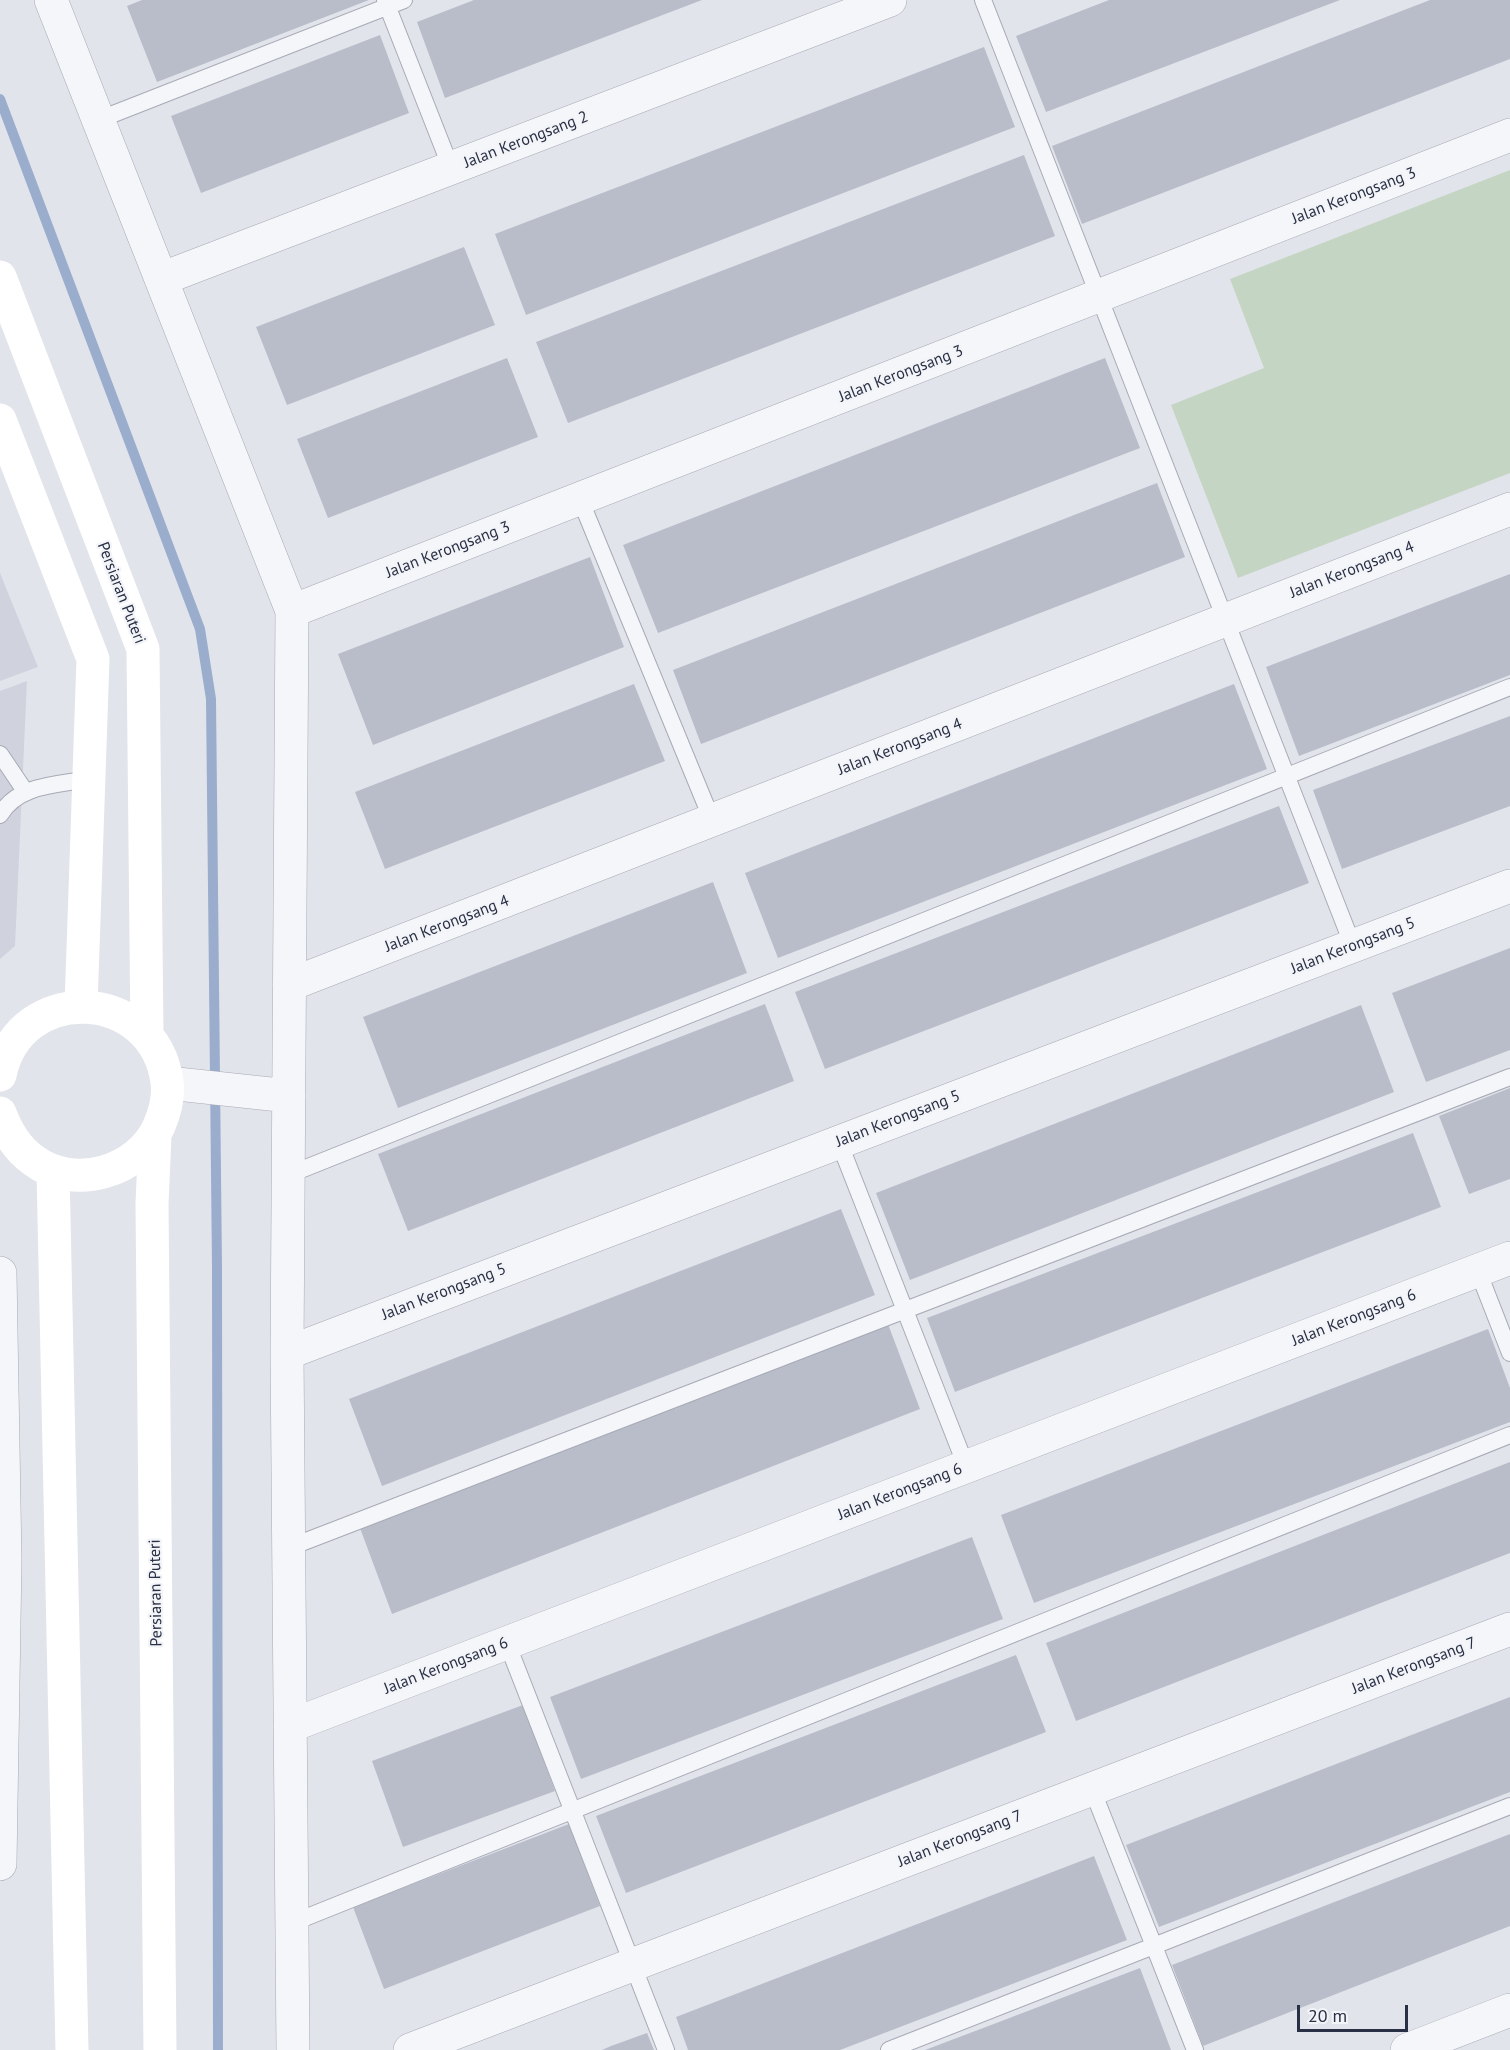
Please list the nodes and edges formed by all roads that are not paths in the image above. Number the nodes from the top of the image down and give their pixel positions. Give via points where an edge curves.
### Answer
1 (51, 0) edge
2 (404, 0) edge
3 (890, 0) edge
4 (983, 0) edge
5 (386, 3) edge
6 (98, 120) junction
7 (1510, 135) edge
8 (451, 168) junction
9 (0, 277) edge
10 (161, 279) junction
11 (1099, 296) junction
12 (0, 420) edge
13 (580, 499) junction
14 (1510, 508) edge
15 (292, 611) junction
16 (1226, 619) junction
17 (1510, 687) edge
18 (0, 754) edge
19 (1287, 776) junction
20 (89, 779) junction
21 (25, 791) junction
22 (0, 815) edge
23 (712, 820) junction
24 (1510, 886) edge
25 (1353, 946) junction
26 (289, 985) junction
27 (81, 1006) junction
28 (147, 1036) junction
29 (0, 1075) edge
30 (1510, 1077) edge
31 (168, 1083) junction
32 (289, 1096) junction
33 (0, 1113) edge
34 (155, 1136) junction
35 (839, 1142) junction
36 (53, 1171) junction
37 (288, 1176) junction
38 (1510, 1258) edge
39 (1478, 1271) junction
40 (0, 1273) edge
41 (905, 1310) junction
42 (287, 1353) junction
43 (1510, 1353) edge
44 (1, 1389) edge
45 (1510, 1435) edge
46 (966, 1466) junction
47 (288, 1548) junction
48 (2, 1561) edge
49 (1510, 1629) edge
50 (507, 1643) junction
51 (290, 1726) junction
52 (1, 1728) edge
53 (1092, 1789) junction
54 (1510, 1806) edge
55 (573, 1811) junction
56 (0, 1864) edge
57 (292, 1923) junction
58 (1154, 1946) junction
59 (633, 1964) junction
60 (1510, 2010) edge
61 (72, 2050) edge
62 (160, 2050) edge
63 (293, 2050) edge
64 (410, 2050) edge
65 (666, 2050) edge
66 (889, 2050) edge
67 (1195, 2050) edge
68 (1407, 2050) edge

1 - 6 street
2 - 5 lane
3 - 8 street, Jalan Kerongsang 2
4 - 11 lane
5 - 6 lane
5 - 8 lane
6 - 10 street
7 - 11 street, Jalan Kerongsang 3
8 - 10 street, Jalan Kerongsang 2
9 - 28 street, Persiaran Puteri via 143,649
10 - 15 street
11 - 13 street, Jalan Kerongsang 3
11 - 16 lane
12 - 20 street via 93,659
13 - 15 street, Jalan Kerongsang 3
13 - 23 lane
14 - 16 street, Jalan Kerongsang 4
15 - 26 street
16 - 19 lane
16 - 23 street, Jalan Kerongsang 4
17 - 19 lane
18 - 21 lane
19 - 25 lane
19 - 37 lane
20 - 21 lane
20 - 27 street
21 - 22 lane
23 - 26 street, Jalan Kerongsang 4
24 - 25 street, Jalan Kerongsang 5
25 - 35 street, Jalan Kerongsang 5
26 - 32 street
27 - 28 street via 106,1009 129,1020
27 - 29 street via 56,1011 33,1022 15,1040
28 - 31 street via 161,1058
30 - 41 lane
31 - 32 street
31 - 34 street via 166,1111
32 - 37 street
33 - 36 street via 18,1147
34 - 36 street via 135,1158 110,1172 81,1176
34 - 62 street, Persiaran Puteri via 152,1216
35 - 41 lane
35 - 42 street, Jalan Kerongsang 5
36 - 61 street
37 - 42 street
38 - 39 street, Jalan Kerongsang 6
39 - 43 lane
39 - 46 street, Jalan Kerongsang 6
40 - 44 street
41 - 46 lane
41 - 47 lane
42 - 47 street
44 - 48 street
45 - 55 lane
46 - 50 street, Jalan Kerongsang 6
47 - 51 street
48 - 52 street
49 - 53 street, Jalan Kerongsang 7
50 - 51 street, Jalan Kerongsang 6
50 - 55 lane
51 - 57 street
52 - 56 street
53 - 58 lane
53 - 59 street, Jalan Kerongsang 7
54 - 58 lane
55 - 57 lane
55 - 59 lane
57 - 63 street
58 - 66 lane
58 - 67 lane
59 - 64 street, Jalan Kerongsang 7
59 - 65 lane
60 - 68 street

